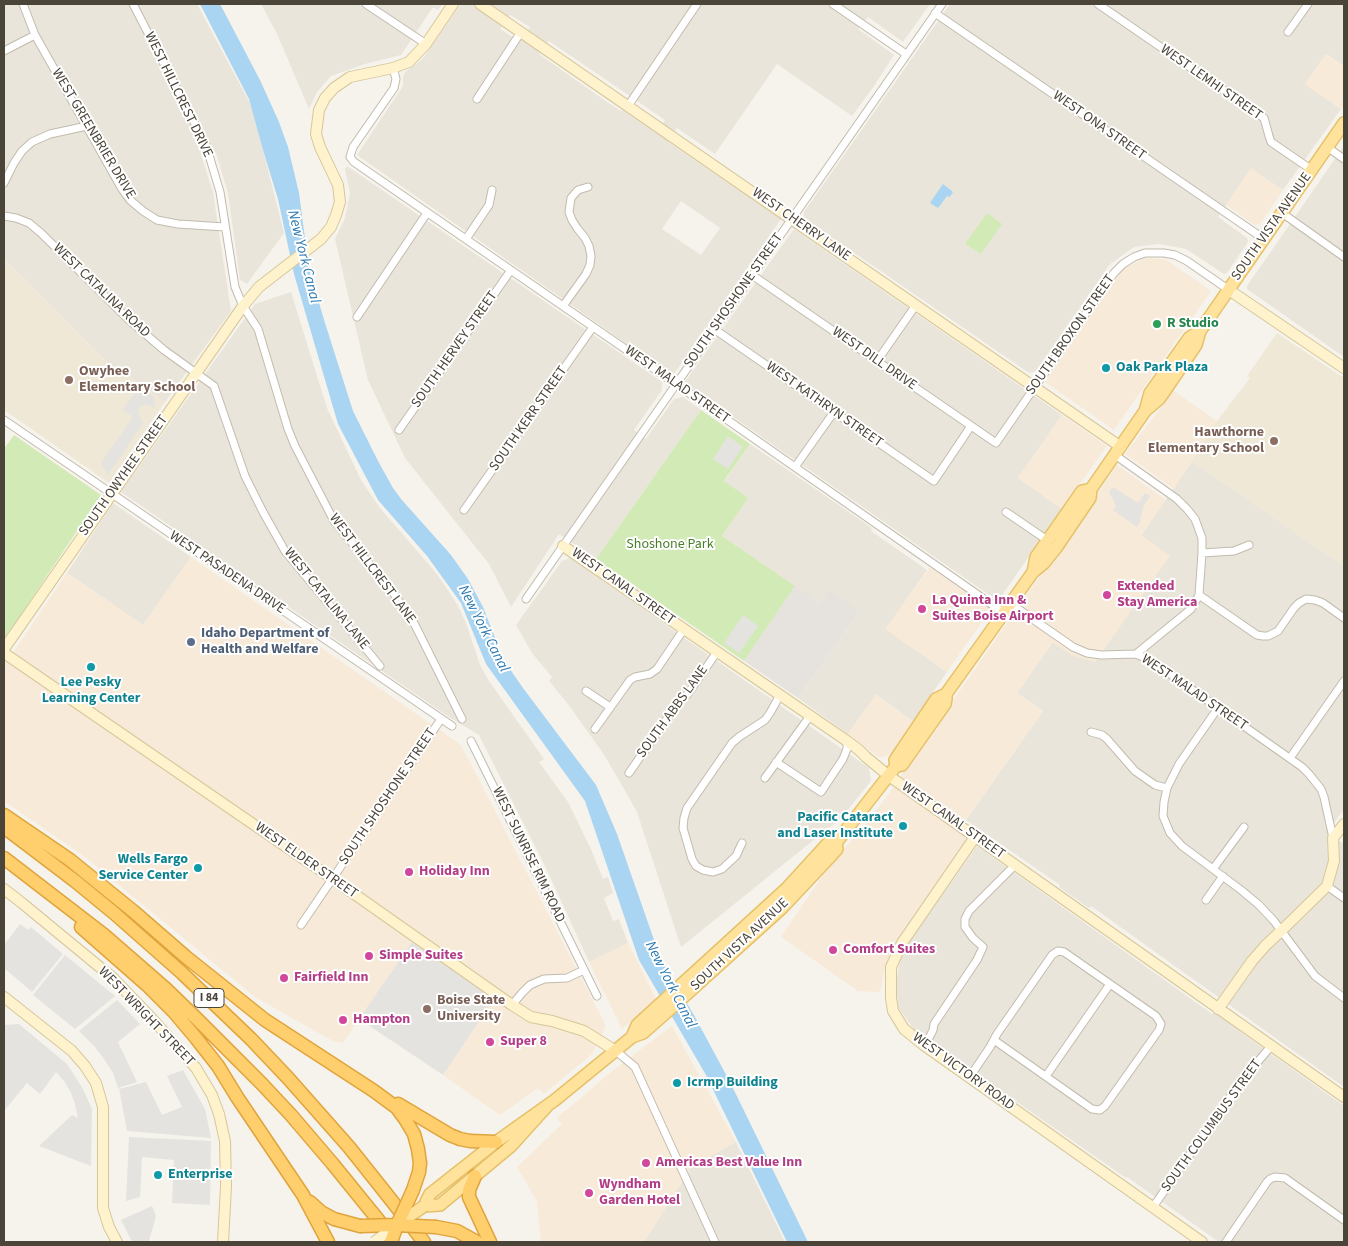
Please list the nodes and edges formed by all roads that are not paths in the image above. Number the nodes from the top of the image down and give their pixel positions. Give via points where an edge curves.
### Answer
1 (23, 4) edge
2 (133, 4) edge
3 (366, 4) edge
4 (453, 4) edge
5 (480, 4) edge
6 (697, 4) edge
7 (833, 4) edge
8 (942, 4) edge
9 (1098, 4) edge
10 (1308, 4) edge
11 (935, 13) junction
12 (521, 32) junction
13 (1288, 32) dead end
14 (36, 35) junction
15 (426, 44) junction
16 (4, 51) edge
17 (906, 54) junction
18 (393, 68) junction
19 (477, 99) dead end
20 (628, 106) junction
21 (1344, 123) edge
22 (87, 126) junction
23 (1328, 147) junction
24 (1344, 159) edge
25 (1312, 170) junction
26 (4, 183) edge
27 (588, 187) dead end
28 (492, 190) dead end
29 (427, 213) junction
30 (1282, 213) junction
31 (4, 216) edge
32 (791, 219) junction
33 (226, 226) junction
34 (466, 239) junction
35 (1264, 239) junction
36 (1344, 257) edge
37 (511, 270) junction
38 (752, 275) junction
39 (1229, 290) junction
40 (916, 305) junction
41 (243, 306) junction
42 (564, 306) junction
43 (357, 317) dead end
44 (593, 327) junction
45 (714, 329) junction
46 (877, 361) junction
47 (1344, 368) edge
48 (196, 372) junction
49 (676, 384) junction
50 (1035, 387) junction
51 (834, 412) junction
52 (4, 420) edge
53 (971, 426) junction
54 (399, 430) dead end
55 (996, 443) joint
56 (1118, 451) junction
57 (795, 467) junction
58 (1091, 489) junction
59 (111, 494) junction
60 (464, 510) dead end
61 (1006, 512) dead end
62 (1047, 540) junction
63 (1249, 545) dead end
64 (563, 546) junction
65 (1202, 553) junction
66 (1033, 572) junction
67 (1199, 595) junction
68 (526, 599) dead end
69 (1008, 608) junction
70 (1344, 618) edge
71 (684, 629) junction
72 (4, 651) edge
73 (717, 652) junction
74 (1136, 654) junction
75 (380, 666) dead end
76 (1344, 681) edge
77 (586, 691) dead end
78 (780, 695) junction
79 (610, 707) junction
80 (1218, 708) junction
81 (810, 716) junction
82 (442, 719) junction
83 (462, 719) dead end
84 (452, 726) dead end
85 (595, 729) dead end
86 (1091, 732) dead end
87 (471, 741) dead end
88 (847, 742) junction
89 (1290, 758) junction
90 (776, 762) junction
91 (629, 773) dead end
92 (889, 776) junction
93 (765, 778) dead end
94 (1167, 788) junction
95 (4, 815) edge
96 (1344, 824) edge
97 (4, 827) edge
98 (1244, 827) dead end
99 (975, 837) junction
100 (1333, 838) junction
101 (742, 843) dead end
102 (4, 858) edge
103 (4, 863) edge
104 (1014, 865) junction
105 (1213, 869) junction
106 (1223, 876) junction
107 (333, 879) junction
108 (1327, 886) junction
109 (4, 890) edge
110 (1344, 898) edge
111 (1206, 900) dead end
112 (301, 925) dead end
113 (1282, 931) junction
114 (584, 970) junction
115 (1110, 984) junction
116 (597, 996) dead end
117 (4, 997) edge
118 (1344, 998) edge
119 (512, 1005) junction
120 (1218, 1008) junction
121 (994, 1040) junction
122 (1272, 1045) junction
123 (925, 1046) junction
124 (616, 1051) junction
125 (1046, 1076) junction
126 (969, 1078) junction
127 (374, 1091) junction
128 (1344, 1097) edge
129 (548, 1105) junction
130 (496, 1142) junction
131 (475, 1176) junction
132 (303, 1195) junction
133 (424, 1206) junction
134 (1153, 1208) junction
135 (1344, 1220) edge
136 (397, 1225) junction
137 (712, 1241) edge
138 (117, 1242) edge
139 (223, 1242) edge
140 (328, 1242) edge
141 (374, 1242) edge
142 (391, 1242) edge
143 (395, 1242) edge
144 (424, 1242) edge
145 (478, 1242) edge
146 (490, 1242) edge
147 (1202, 1242) edge
148 (1226, 1242) edge

1 - 14 street, WEST GREENBRIER DRIVE
2 - 33 street, WEST HILLCREST DRIVE via 206,145
3 - 15 street
4 - 15 street, SOUTH OWYHEE STREET
5 - 12 street, WEST CHERRY LANE
6 - 20 street
7 - 17 street
8 - 11 street, SOUTH SHOSHONE STREET
9 - 25 street, WEST LEMHI STREET via 1264,118 1271,142
10 - 13 street
11 - 17 street, SOUTH SHOSHONE STREET
11 - 35 street, WEST ONA STREET
12 - 19 street
12 - 20 street, WEST CHERRY LANE
14 - 16 street
14 - 22 street, WEST GREENBRIER DRIVE
15 - 18 street, SOUTH OWYHEE STREET via 409,62
17 - 32 street, SOUTH SHOSHONE STREET
18 - 29 street, WEST MALAD STREET via 394,88 353,147 350,157
18 - 41 street, SOUTH OWYHEE STREET via 350,78 325,98 319,110 316,134 338,185 340,202 331,228 259,287
20 - 32 street, WEST CHERRY LANE
21 - 23 main road, SOUTH VISTA AVENUE
22 - 26 street via 50,134 32,142 22,151
22 - 33 street, WEST GREENBRIER DRIVE via 122,189 143,211 157,220 178,224
23 - 24 street
23 - 25 main road, SOUTH VISTA AVENUE
25 - 30 main road, SOUTH VISTA AVENUE
27 - 42 street via 578,190 571,198 569,212 589,246 590,265
28 - 34 street via 489,205
29 - 34 street, WEST MALAD STREET
29 - 43 street
30 - 35 main road, SOUTH VISTA AVENUE
30 - 36 street
31 - 48 street, WEST CATALINA ROAD via 29,223 42,233 129,320
32 - 38 street, SOUTH SHOSHONE STREET
32 - 40 street, WEST CHERRY LANE
33 - 41 street, WEST HILLCREST DRIVE via 235,287
34 - 37 street, WEST MALAD STREET
35 - 39 main road, SOUTH VISTA AVENUE
37 - 42 street, WEST MALAD STREET
37 - 54 street, SOUTH HERVEY STREET
38 - 45 street, SOUTH SHOSHONE STREET
38 - 46 street, WEST DILL DRIVE
39 - 47 street
39 - 50 street, SOUTH BROXON STREET via 1174,255 1145,253 1134,257 1114,273
39 - 56 main road, SOUTH VISTA AVENUE via 1150,392 1146,411
40 - 46 street
40 - 50 street, WEST CHERRY LANE
41 - 48 street, SOUTH OWYHEE STREET
41 - 83 street, WEST HILLCREST LANE via 258,329 288,429 323,502 334,521 415,625
42 - 44 street, WEST MALAD STREET
44 - 49 street, WEST MALAD STREET
44 - 60 street, SOUTH KERR STREET
45 - 49 street, SOUTH SHOSHONE STREET
45 - 51 street, WEST KATHRYN STREET
46 - 53 street, WEST DILL DRIVE
48 - 59 street, SOUTH OWYHEE STREET
48 - 75 street, WEST CATALINA LANE via 214,386 245,476 285,551
49 - 57 street, WEST MALAD STREET
49 - 64 street, SOUTH SHOSHONE STREET
50 - 55 street, SOUTH BROXON STREET
50 - 56 street, WEST CHERRY LANE
51 - 53 street, WEST KATHRYN STREET via 934,481
51 - 57 street
52 - 59 street, WEST PASADENA DRIVE
53 - 55 street, WEST DILL DRIVE
56 - 58 main road, SOUTH VISTA AVENUE
56 - 65 street, WEST CHERRY LANE via 1188,509 1199,528
57 - 69 street, WEST MALAD STREET
58 - 62 main road, SOUTH VISTA AVENUE via 1082,491
58 - 66 main road, SOUTH VISTA AVENUE via 1090,498 1056,548
59 - 72 street, SOUTH OWYHEE STREET
59 - 82 street, WEST PASADENA DRIVE
61 - 62 street
62 - 66 main road, SOUTH VISTA AVENUE via 1036,557
63 - 65 street via 1234,551
64 - 68 street, SOUTH SHOSHONE STREET
64 - 71 street, WEST CANAL STREET
65 - 67 street, WEST CHERRY LANE
66 - 69 main road, SOUTH VISTA AVENUE
67 - 70 street via 1256,635 1278,631 1294,608 1306,599 1323,603
67 - 74 street via 1191,609
69 - 74 street, WEST MALAD STREET via 1073,648 1101,655
69 - 92 main road, SOUTH VISTA AVENUE via 946,694 936,699 895,760 896,766
71 - 73 street, WEST CANAL STREET
71 - 79 street via 657,669 630,680
72 - 107 street, WEST ELDER STREET
73 - 78 street, WEST CANAL STREET
73 - 91 street, SOUTH ABBS LANE
74 - 80 street, WEST MALAD STREET via 1150,660
76 - 89 street
77 - 79 street
78 - 81 street, WEST CANAL STREET
78 - 101 street via 764,720 732,744 687,808 684,818 683,828 692,859 703,870 713,872 722,868 736,856
79 - 85 street
80 - 89 street, WEST MALAD STREET
80 - 94 street
81 - 88 street, WEST CANAL STREET
81 - 90 street
82 - 84 street, WEST PASADENA DRIVE
82 - 107 street, SOUTH SHOSHONE STREET
86 - 94 street via 1107,739 1134,771
87 - 114 street, WEST SUNRISE RIM ROAD
88 - 90 street via 843,759 821,792
88 - 92 street, WEST CANAL STREET
89 - 100 street, WEST MALAD STREET via 1309,774 1320,789
90 - 93 street
92 - 99 street, WEST CANAL STREET
92 - 124 main road, SOUTH VISTA AVENUE via 836,842 829,842 684,989 637,1025 632,1037
94 - 105 street via 1163,816 1170,833
95 - 127 highway via 70,860 265,1020
96 - 100 street
97 - 144 highway, I 84 via 121,919 251,1039 348,1147
98 - 105 street
99 - 104 street, WEST CANAL STREET
99 - 123 street, WEST VICTORY ROAD via 902,943 892,967 893,1011 904,1029
100 - 108 street via 1334,861
102 - 143 highway, I 84 via 134,960 180,1002 291,1115
103 - 132 highway via 111,953 174,1012 218,1066
104 - 120 street, WEST CANAL STREET
104 - 123 street via 965,919 965,927 982,947 977,960 934,1024
105 - 106 street
106 - 111 street
106 - 113 street via 1259,905
107 - 112 street, SOUTH SHOSHONE STREET
107 - 119 street, WEST ELDER STREET
108 - 110 street
108 - 113 street
109 - 139 street, WEST WRIGHT STREET via 113,978 196,1068 212,1095 225,1141
113 - 118 street via 1316,976
113 - 120 street via 1252,960
114 - 116 street, WEST SUNRISE RIM ROAD
114 - 119 street via 567,978 530,985
115 - 121 street via 1058,951 1052,955
115 - 125 street
115 - 125 street via 1156,1016 1159,1030 1100,1110 1092,1109
117 - 138 street via 72,1051 96,1083 103,1107 103,1208
119 - 124 street, WEST ELDER STREET via 531,1016 584,1031
120 - 122 street, WEST CANAL STREET
121 - 125 street
121 - 126 street
122 - 128 street, WEST CANAL STREET
122 - 134 street, SOUTH COLUMBUS STREET via 1239,1084
123 - 126 street, WEST VICTORY ROAD
124 - 129 main road, SOUTH VISTA AVENUE
124 - 137 street via 635,1067
126 - 134 street, WEST VICTORY ROAD
127 - 130 highway via 450,1135 470,1141
127 - 136 highway, bridge via 405,1118 418,1149 420,1163 416,1182
129 - 130 main road, SOUTH VISTA AVENUE
129 - 131 main road, SOUTH VISTA AVENUE via 511,1146
130 - 133 main road, SOUTH VISTA AVENUE via 430,1194
131 - 133 main road, SOUTH VISTA AVENUE via 440,1205
131 - 146 highway via 468,1197
132 - 136 highway, bridge via 334,1219 360,1226
132 - 140 highway
133 - 136 main road, SOUTH VISTA AVENUE, bridge
134 - 147 street, WEST VICTORY ROAD
135 - 148 street via 1285,1178 1275,1177 1267,1182
136 - 141 street, SOUTH VISTA AVENUE, bridge
136 - 142 highway, bridge
136 - 145 highway, bridge via 457,1231

